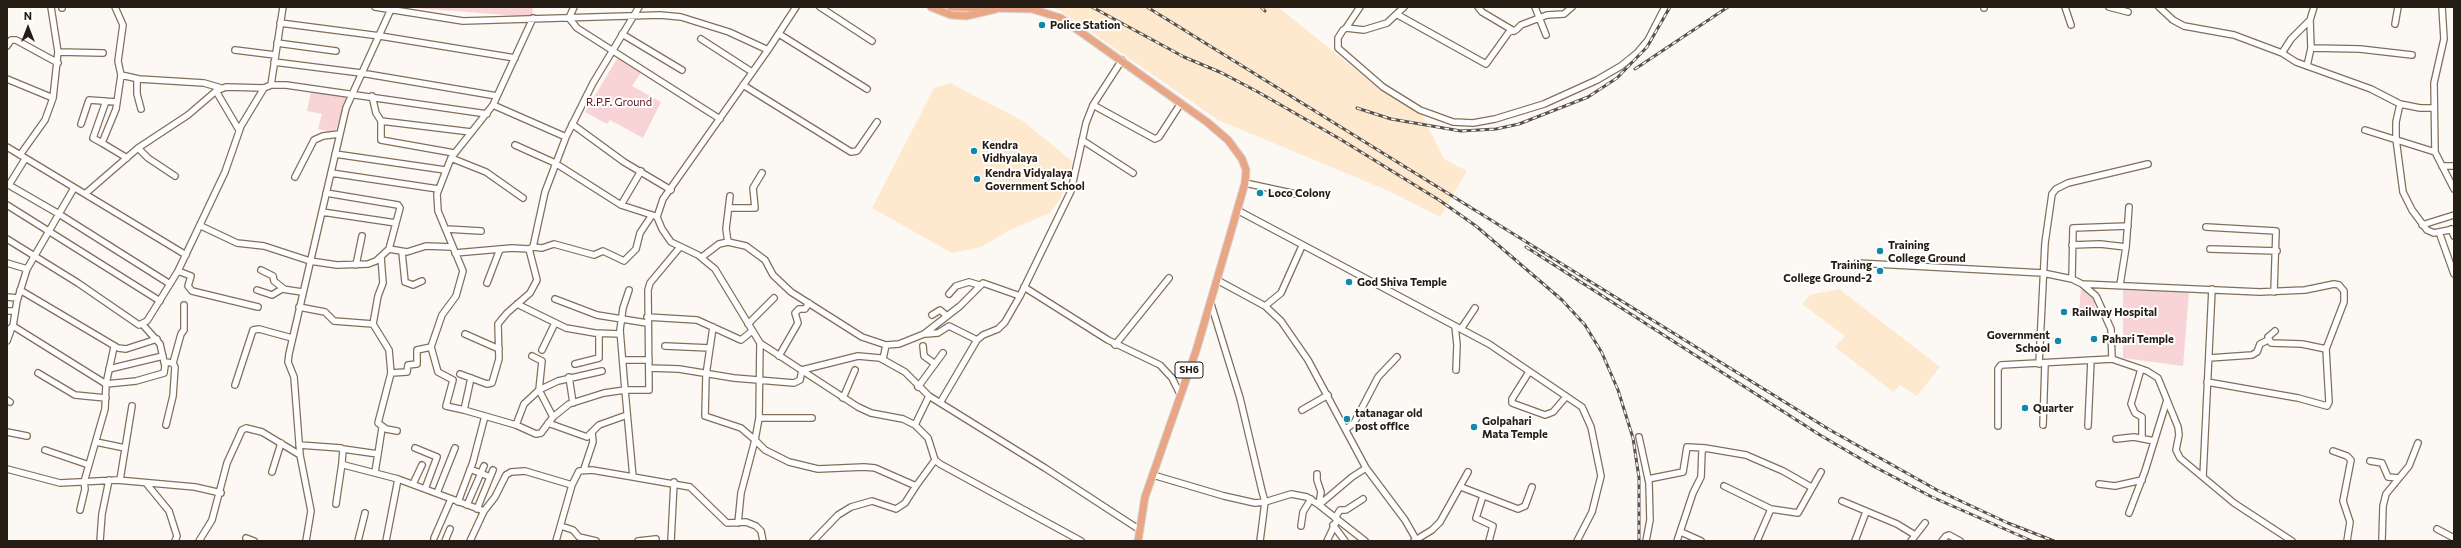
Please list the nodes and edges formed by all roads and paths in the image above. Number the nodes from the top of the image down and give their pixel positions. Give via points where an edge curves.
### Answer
1 (51, 7) edge
2 (115, 7) edge
3 (283, 7) edge
4 (375, 7) edge
5 (574, 7) edge
6 (639, 7) edge
7 (796, 7) edge
8 (820, 7) edge
9 (931, 7) edge
10 (951, 7) edge
11 (1360, 7) edge
12 (1404, 7) edge
13 (1478, 7) edge
14 (1534, 7) edge
15 (1572, 7) edge
16 (1665, 7) edge
17 (2065, 7) edge
18 (2109, 7) edge
19 (2159, 7) edge
20 (2314, 7) edge
21 (2398, 7) edge
22 (2442, 7) edge
23 (391, 8) edge
24 (998, 8) junction
25 (2128, 12) dead end
26 (1398, 14) junction
27 (633, 16) junction
28 (533, 18) junction
29 (569, 18) junction
30 (1539, 19) junction
31 (2310, 20) junction
32 (280, 23) junction
33 (2395, 24) dead end
34 (2071, 26) dead end
35 (1346, 28) junction
36 (1514, 31) junction
37 (622, 34) junction
38 (779, 34) junction
39 (1546, 35) dead end
40 (380, 36) junction
41 (701, 39) dead end
42 (872, 41) dead end
43 (277, 43) junction
44 (7, 46) edge
45 (2311, 48) junction
46 (235, 50) dead end
47 (768, 50) junction
48 (336, 51) dead end
49 (612, 51) junction
50 (58, 52) junction
51 (103, 53) dead end
52 (2282, 53) junction
53 (275, 55) junction
54 (2412, 55) dead end
55 (516, 58) junction
56 (1122, 60) junction
57 (274, 62) junction
58 (58, 63) junction
59 (2307, 66) junction
60 (682, 70) dead end
61 (752, 72) junction
62 (361, 73) junction
63 (121, 75) junction
64 (7, 78) edge
65 (137, 79) junction
66 (271, 85) junction
67 (743, 85) junction
68 (264, 88) junction
69 (867, 89) dead end
70 (218, 90) junction
71 (352, 93) junction
72 (372, 96) junction
73 (497, 96) junction
74 (53, 98) junction
75 (106, 102) junction
76 (117, 102) junction
77 (1181, 103) junction
78 (2400, 104) junction
79 (493, 105) junction
80 (1094, 105) junction
81 (2434, 108) junction
82 (141, 109) dead end
83 (487, 114) junction
84 (720, 119) junction
85 (381, 121) junction
86 (877, 122) dead end
87 (81, 124) dead end
88 (572, 124) junction
89 (239, 130) junction
90 (2365, 130) dead end
91 (471, 132) junction
92 (339, 134) junction
93 (566, 137) junction
94 (2396, 139) junction
95 (1082, 140) junction
96 (102, 143) junction
97 (515, 145) dead end
98 (7, 147) edge
99 (138, 148) junction
100 (2435, 152) junction
101 (335, 154) junction
102 (20, 155) junction
103 (453, 155) junction
104 (127, 158) junction
105 (25, 159) junction
106 (555, 163) junction
107 (2148, 164) dead end
108 (2442, 166) junction
109 (2454, 166) edge
110 (445, 170) junction
111 (640, 171) junction
112 (331, 173) junction
113 (762, 173) dead end
114 (1133, 173) dead end
115 (175, 176) dead end
116 (295, 177) dead end
117 (2451, 177) edge
118 (1245, 183) junction
119 (8, 184) edge
120 (74, 188) junction
121 (438, 189) junction
122 (2454, 189) edge
123 (670, 190) junction
124 (326, 193) junction
125 (85, 194) junction
126 (1296, 194) dead end
127 (730, 196) dead end
128 (523, 198) dead end
129 (7, 204) edge
130 (621, 205) junction
131 (728, 208) junction
132 (2129, 208) dead end
133 (1237, 210) junction
134 (322, 212) junction
135 (59, 214) junction
136 (2454, 215) edge
137 (655, 216) junction
138 (396, 223) junction
139 (2422, 225) junction
140 (201, 226) junction
141 (2128, 226) junction
142 (2206, 227) dead end
143 (446, 229) junction
144 (2453, 229) edge
145 (50, 230) junction
146 (481, 231) dead end
147 (2439, 232) junction
148 (362, 236) dead end
149 (2454, 236) edge
150 (7, 239) edge
151 (728, 242) junction
152 (2072, 245) junction
153 (1302, 246) junction
154 (680, 247) junction
155 (2126, 247) junction
156 (531, 248) junction
157 (500, 249) junction
158 (389, 250) junction
159 (454, 250) junction
160 (2210, 250) dead end
161 (2276, 251) junction
162 (402, 252) junction
163 (186, 255) junction
164 (34, 256) junction
165 (381, 257) junction
166 (702, 257) junction
167 (310, 260) junction
168 (7, 263) edge
169 (1857, 263) dead end
170 (356, 265) junction
171 (26, 269) junction
172 (261, 270) dead end
173 (178, 271) junction
174 (2043, 273) junction
175 (2454, 274) edge
176 (1169, 278) dead end
177 (2072, 279) junction
178 (1217, 280) junction
179 (422, 281) dead end
180 (487, 283) dead end
181 (170, 284) junction
182 (2082, 284) junction
183 (979, 285) junction
184 (2120, 285) junction
185 (1024, 287) junction
186 (284, 289) junction
187 (2212, 289) junction
188 (20, 290) junction
189 (257, 290) dead end
190 (629, 290) dead end
191 (302, 292) junction
192 (2274, 292) junction
193 (949, 294) dead end
194 (1020, 296) junction
195 (7, 297) edge
196 (18, 298) junction
197 (774, 298) dead end
198 (555, 299) dead end
199 (160, 301) junction
200 (809, 303) junction
201 (517, 304) junction
202 (1211, 304) junction
203 (184, 305) dead end
204 (1265, 306) junction
205 (258, 307) dead end
206 (299, 307) junction
207 (1475, 308) dead end
208 (7, 311) edge
209 (15, 312) junction
210 (932, 315) dead end
211 (948, 316) junction
212 (621, 320) junction
213 (647, 320) junction
214 (555, 323) junction
215 (373, 324) junction
216 (748, 324) junction
217 (143, 325) junction
218 (1455, 326) junction
219 (713, 327) junction
220 (10, 329) edge
221 (1461, 329) junction
222 (752, 331) junction
223 (2275, 331) dead end
224 (465, 334) dead end
225 (598, 334) junction
226 (620, 334) junction
227 (924, 334) junction
228 (292, 338) junction
229 (157, 340) junction
230 (977, 340) junction
231 (2268, 340) junction
232 (7, 341) edge
233 (760, 343) junction
234 (1115, 345) junction
235 (665, 346) dead end
236 (886, 346) junction
237 (923, 346) dead end
238 (114, 347) junction
239 (431, 347) junction
240 (710, 348) junction
241 (499, 349) junction
242 (2326, 349) junction
243 (542, 350) dead end
244 (943, 353) dead end
245 (532, 356) dead end
246 (779, 356) junction
247 (1397, 357) dead end
248 (2209, 358) junction
249 (164, 359) junction
250 (883, 359) junction
251 (2112, 359) junction
252 (622, 360) junction
253 (649, 360) junction
254 (2091, 360) junction
255 (173, 363) junction
256 (575, 364) dead end
257 (935, 364) junction
258 (2042, 364) junction
259 (649, 368) junction
260 (109, 369) junction
261 (2141, 369) junction
262 (602, 370) dead end
263 (802, 370) junction
264 (855, 370) dead end
265 (1456, 370) dead end
266 (1529, 372) junction
267 (38, 373) dead end
268 (391, 373) junction
269 (460, 374) dead end
270 (706, 375) junction
271 (569, 377) junction
272 (471, 378) junction
273 (760, 381) junction
274 (2207, 382) junction
275 (106, 384) junction
276 (235, 385) dead end
277 (918, 387) junction
278 (539, 390) junction
279 (625, 390) junction
280 (1180, 394) junction
281 (1328, 395) junction
282 (929, 396) junction
283 (106, 398) junction
284 (843, 398) junction
285 (1565, 398) junction
286 (2167, 400) junction
287 (573, 403) junction
288 (940, 403) junction
289 (132, 406) dead end
290 (464, 410) junction
291 (1302, 410) dead end
292 (627, 415) junction
293 (485, 416) junction
294 (553, 417) junction
295 (759, 418) junction
296 (812, 418) dead end
297 (548, 423) junction
298 (166, 425) dead end
299 (516, 425) junction
300 (915, 425) junction
301 (2043, 425) dead end
302 (1998, 426) dead end
303 (2088, 426) dead end
304 (382, 428) junction
305 (1346, 429) junction
306 (397, 431) dead end
307 (7, 432) edge
308 (592, 432) junction
309 (27, 436) dead end
310 (1638, 438) dead end
311 (2142, 438) junction
312 (2116, 439) dead end
313 (755, 440) junction
314 (2154, 441) junction
315 (96, 442) junction
316 (2418, 443) dead end
317 (281, 444) junction
318 (299, 445) junction
319 (125, 448) junction
320 (415, 448) dead end
321 (455, 448) dead end
322 (1705, 448) junction
323 (343, 449) junction
324 (45, 450) dead end
325 (2333, 451) dead end
326 (378, 454) junction
327 (300, 455) junction
328 (935, 460) junction
329 (2370, 461) dead end
330 (342, 463) junction
331 (89, 465) junction
332 (422, 465) dead end
333 (484, 466) dead end
334 (1366, 468) junction
335 (7, 469) edge
336 (470, 469) junction
337 (584, 469) junction
338 (493, 470) dead end
339 (272, 472) dead end
340 (375, 472) junction
341 (1468, 472) dead end
342 (1821, 472) dead end
343 (480, 473) junction
344 (1317, 474) dead end
345 (1153, 475) junction
346 (490, 477) junction
347 (633, 477) junction
348 (2203, 477) junction
349 (2399, 478) junction
350 (398, 479) junction
351 (1648, 479) junction
352 (109, 480) junction
353 (120, 480) junction
354 (2142, 480) junction
355 (84, 482) junction
356 (674, 482) junction
357 (146, 483) junction
358 (413, 484) junction
359 (2099, 484) dead end
360 (572, 485) junction
361 (916, 486) junction
362 (1532, 486) dead end
363 (1724, 486) dead end
364 (1461, 487) junction
365 (1811, 487) junction
366 (425, 489) junction
367 (221, 493) junction
368 (437, 493) junction
369 (1483, 496) junction
370 (451, 499) junction
371 (1310, 499) junction
372 (1363, 499) dead end
373 (1842, 501) dead end
374 (458, 502) junction
375 (1264, 502) junction
376 (336, 504) dead end
377 (467, 505) junction
378 (1319, 505) junction
379 (477, 509) junction
380 (1771, 509) junction
381 (80, 510) dead end
382 (484, 511) junction
383 (1866, 512) junction
384 (365, 513) dead end
385 (2128, 513) dead end
386 (1336, 519) junction
387 (738, 523) junction
388 (1925, 523) dead end
389 (1333, 525) junction
390 (561, 526) junction
391 (1302, 526) dead end
392 (450, 529) dead end
393 (2437, 529) dead end
394 (1140, 530) junction
395 (1681, 532) junction
396 (1915, 535) junction
397 (246, 538) dead end
398 (434, 538) dead end
399 (2454, 538) edge
400 (656, 539) dead end
401 (1416, 540) edge
402 (100, 541) edge
403 (175, 541) edge
404 (199, 541) edge
405 (254, 541) edge
406 (306, 541) edge
407 (358, 541) edge
408 (386, 541) edge
409 (445, 541) edge
410 (470, 541) edge
411 (556, 541) edge
412 (596, 541) edge
413 (638, 541) edge
414 (671, 541) edge
415 (763, 541) edge
416 (813, 541) edge
417 (1081, 541) edge
418 (1138, 541) edge
419 (1260, 541) edge
420 (1327, 541) edge
421 (1345, 541) edge
422 (1365, 541) edge
423 (1489, 541) edge
424 (1576, 541) edge
425 (1646, 541) edge
426 (1677, 541) edge
427 (1701, 541) edge
428 (1757, 541) edge
429 (1855, 541) edge
430 (1910, 541) edge
431 (1942, 541) edge
432 (1960, 541) edge
433 (2292, 541) edge
434 (2347, 541) edge
435 (2382, 541) edge

1 - 50 street
2 - 63 street via 123,25 118,61
3 - 32 street
4 - 23 street
5 - 29 street
6 - 27 street
7 - 38 street
8 - 42 street
9 - 24 main road, SH6 via 951,15 966,16 991,12
10 - 24 main road, SH6
11 - 35 street
12 - 26 street
13 - 36 street
14 - 30 street
15 - 30 street via 1564,14 1547,15
16 - 35 street via 1648,40 1621,66 1544,104 1495,119 1473,122 1453,122 1435,117 1383,87 1338,48 1338,38
17 - 34 street
18 - 25 street
19 - 52 street via 2172,20 2184,26 2234,35
20 - 31 street
21 - 33 street
22 - 81 street via 2444,39 2434,83
23 - 28 street via 463,21
23 - 40 street
24 - 56 main road, SH6 via 1032,9 1061,18
26 - 35 street via 1378,26 1364,30
26 - 36 street via 1485,64 1506,34
27 - 29 street
27 - 37 street
27 - 47 street via 660,15 696,20
28 - 29 street
28 - 55 street
29 - 49 street via 577,28
30 - 36 street
30 - 39 street
31 - 45 street
31 - 52 street via 2291,39
32 - 40 street
32 - 43 street
37 - 49 street
37 - 60 street
38 - 47 street
38 - 69 street
40 - 55 street
40 - 62 street
41 - 61 street
43 - 48 street
43 - 53 street
44 - 58 street via 11,40 16,40
45 - 54 street
45 - 59 street
46 - 53 street
47 - 61 street
49 - 84 street
49 - 88 street
50 - 51 street
50 - 58 street
52 - 59 street
53 - 57 street
55 - 73 street
56 - 77 main road, SH6
56 - 80 street
57 - 62 street
57 - 66 street
58 - 74 street
59 - 78 street via 2371,88
61 - 67 street
62 - 71 street
62 - 73 street
63 - 65 street
63 - 76 street
64 - 74 street
65 - 70 street via 204,83
65 - 82 street
66 - 68 street
66 - 71 street
67 - 84 street
67 - 86 street via 851,152 857,151
68 - 70 street
68 - 89 street
70 - 89 street
70 - 99 street via 197,108
71 - 72 street
71 - 92 street
72 - 83 street
72 - 85 street
73 - 79 street
74 - 102 street via 45,120
75 - 76 street
75 - 87 street via 89,100
75 - 96 street via 93,138
76 - 96 street
77 - 80 street via 1159,137 1155,139
77 - 118 main road, SH6 via 1236,148 1246,170
78 - 81 street
78 - 94 street
79 - 83 street
79 - 93 street
80 - 95 street
81 - 100 street
83 - 91 street
84 - 123 street
85 - 91 street
85 - 103 street via 381,140
88 - 93 street
88 - 111 street
89 - 140 street via 225,172
90 - 94 street
91 - 103 street
92 - 101 street
92 - 116 street via 314,140
93 - 106 street
94 - 100 street
94 - 139 street via 2403,192
95 - 114 street
95 - 185 street via 1070,191
96 - 104 street
97 - 106 street
98 - 102 street
99 - 104 street
99 - 115 street
100 - 108 street
101 - 110 street
101 - 112 street
102 - 105 street
103 - 110 street
103 - 128 street via 486,172
104 - 125 street
105 - 119 street
105 - 120 street
106 - 130 street
106 - 156 street
107 - 174 street via 2056,188 2050,200
108 - 109 street
108 - 117 street
110 - 121 street
111 - 123 street
111 - 130 street
112 - 121 street
112 - 124 street
113 - 131 street via 753,188 755,208
117 - 122 street
118 - 126 street
118 - 133 main road, SH6
119 - 135 street
120 - 125 street
120 - 135 street
121 - 143 street via 436,203
123 - 137 street
124 - 134 street
124 - 138 street via 398,205 400,208
125 - 163 street
127 - 131 street
129 - 145 street
130 - 137 street
131 - 151 street
132 - 141 street
133 - 153 street
133 - 178 main road, SH6
134 - 138 street
134 - 167 street
135 - 145 street
135 - 181 street
136 - 139 street
137 - 154 street via 666,236
137 - 156 street via 640,233 636,249 624,261 603,251 594,254 554,244 544,248
138 - 158 street
139 - 147 street via 2431,232
140 - 163 street
140 - 167 street via 237,243 264,246
141 - 152 street via 2075,226 2072,230
141 - 155 street
142 - 161 street via 2275,230 2278,234
143 - 146 street
143 - 159 street
144 - 147 street
144 - 149 street
145 - 164 street
145 - 199 street
147 - 175 street
148 - 170 street
150 - 164 street
151 - 166 street via 711,248
151 - 200 street via 754,250 765,260 781,284
152 - 155 street via 2100,244
152 - 177 street
153 - 204 street via 1281,293
153 - 218 street
154 - 166 street
154 - 213 street via 650,283 646,300
155 - 184 street
156 - 157 street
156 - 201 street via 537,280 530,293
157 - 159 street
157 - 180 street
158 - 162 street
158 - 165 street
159 - 162 street via 426,246
159 - 239 street via 462,267 462,276 456,296 442,315
160 - 161 street
161 - 192 street
162 - 179 street via 405,282 413,285
163 - 173 street
164 - 171 street
164 - 217 street via 134,322
165 - 170 street via 368,264
165 - 215 street via 383,283
166 - 216 street via 720,276
167 - 170 street via 337,265
167 - 191 street
168 - 171 street
169 - 174 street
171 - 188 street
172 - 186 street via 273,276 274,281
173 - 181 street
173 - 205 street via 191,276 188,286 192,291
174 - 177 street
174 - 258 street
176 - 234 street
177 - 182 street
178 - 202 main road, SH6
178 - 204 street
181 - 199 street
182 - 184 street
182 - 251 street via 2096,296 2111,328
183 - 193 street via 969,282 956,286
183 - 194 street via 987,283
183 - 211 street
184 - 187 street
185 - 194 street
185 - 234 street
186 - 189 street via 274,295
186 - 191 street
187 - 192 street
187 - 248 street
188 - 196 street
188 - 238 street
190 - 212 street
191 - 206 street
192 - 242 street via 2305,290 2334,284 2342,287 2344,302
194 - 230 street via 1001,325
195 - 196 street
196 - 209 street
197 - 216 street
198 - 212 street via 582,311
199 - 217 street
200 - 236 street via 862,337
200 - 246 street via 805,309 799,309 795,313 798,324
201 - 214 street
201 - 241 street via 498,324
202 - 280 main road, SH6
202 - 375 street via 1240,398
203 - 255 street via 184,330
204 - 281 street via 1294,339
206 - 215 street via 326,312 334,321
206 - 228 street
207 - 221 street
208 - 209 street
209 - 220 street
210 - 211 street via 940,310
211 - 227 street
212 - 213 street
212 - 226 street
213 - 219 street via 688,319
213 - 253 street
214 - 225 street
214 - 243 street
215 - 268 street via 389,350
216 - 222 street
217 - 229 street
218 - 221 street
218 - 265 street
219 - 222 street via 741,340
219 - 240 street
220 - 232 street
220 - 275 street
221 - 266 street via 1503,353
222 - 233 street
223 - 231 street via 2269,335
224 - 241 street
225 - 226 street
225 - 256 street via 599,358
226 - 252 street
227 - 230 street via 938,333 949,326
227 - 236 street via 899,344
228 - 276 street via 259,329 254,330
228 - 318 street via 288,362 292,369
229 - 238 street via 126,349
229 - 249 street
230 - 288 street
231 - 242 street via 2271,343 2302,344
231 - 248 street via 2260,344 2257,352 2252,355
233 - 246 street
233 - 273 street
234 - 280 street via 1160,365 1172,378
235 - 240 street
236 - 250 street
237 - 257 street via 924,356
238 - 260 street
239 - 268 street via 418,350 417,364 408,365 407,372
239 - 290 street via 438,372 453,380 446,406
240 - 270 street
241 - 272 street via 497,370 492,383 487,384
242 - 274 street via 2329,402 2327,406 2298,398
244 - 257 street
245 - 278 street via 542,361
246 - 263 street
247 - 305 street via 1378,377 1354,423
248 - 274 street
249 - 255 street
249 - 260 street
249 - 275 street via 165,370 161,375
250 - 263 street via 858,356
250 - 277 street via 905,372
251 - 254 street
251 - 261 street
252 - 253 street
252 - 279 street
253 - 259 street
254 - 258 street
254 - 303 street
255 - 298 street via 174,389
257 - 277 street
258 - 301 street
258 - 302 street via 1999,366
259 - 270 street via 679,369
259 - 279 street via 649,390
260 - 275 street
261 - 286 street via 2158,378
261 - 311 street via 2132,404 2135,413 2142,417
262 - 271 street
263 - 273 street via 798,382
263 - 284 street
264 - 284 street
266 - 285 street
266 - 285 street via 1512,403 1549,415
267 - 283 street via 75,395
268 - 304 street via 378,419
269 - 272 street
270 - 273 street
270 - 313 street via 705,416 741,428
271 - 278 street
271 - 287 street
272 - 290 street
273 - 295 street
274 - 348 street
275 - 283 street
277 - 282 street
278 - 294 street
278 - 299 street via 524,404
279 - 287 street via 604,393
279 - 292 street
280 - 345 main road, SH6
281 - 291 street
281 - 305 street
282 - 288 street
282 - 300 street
283 - 315 street
284 - 300 street via 871,413
285 - 424 street via 1582,407 1587,414 1601,476 1592,512 1584,531
286 - 314 street
286 - 348 street via 2179,431 2177,454
287 - 294 street
288 - 394 street
289 - 319 street
290 - 293 street
292 - 308 street via 599,425
292 - 347 street
293 - 299 street
293 - 336 street
294 - 297 street
295 - 296 street
295 - 313 street
297 - 299 street via 536,434
297 - 308 street via 583,437
300 - 328 street via 928,438
304 - 306 street
304 - 326 street
305 - 334 street
307 - 309 street
308 - 337 street via 593,442
310 - 351 street
311 - 312 street
311 - 314 street
313 - 361 street via 765,450 789,462 830,470 875,468
313 - 387 street via 741,493
314 - 354 street
315 - 319 street
315 - 331 street
316 - 349 street via 2409,466
317 - 327 street
317 - 339 street
317 - 367 street via 262,432 246,428 242,430 227,463
318 - 323 street
318 - 327 street
319 - 353 street
320 - 366 street via 437,457
321 - 368 street
322 - 351 street via 1687,447 1683,472
322 - 365 street via 1746,455
322 - 395 street via 1702,451 1701,477 1693,493
323 - 326 street
323 - 330 street
324 - 331 street
325 - 434 street via 2351,460 2343,502 2350,522
326 - 340 street
327 - 406 street via 311,511
328 - 361 street
328 - 417 street
329 - 349 street via 2382,463 2388,477
330 - 340 street
330 - 376 street
331 - 355 street
332 - 358 street
333 - 343 street
334 - 378 street
334 - 401 street via 1405,520
335 - 355 street via 60,483
336 - 343 street
336 - 374 street
337 - 347 street
337 - 360 street via 576,474
338 - 346 street
340 - 350 street
341 - 364 street
342 - 365 street
343 - 346 street
343 - 377 street
344 - 378 street via 1321,492
345 - 375 street via 1224,496 1255,503
345 - 394 main road, SH6 via 1145,497
346 - 379 street
347 - 356 street
348 - 433 street via 2234,503
349 - 435 street via 2384,500
350 - 358 street
350 - 408 street
351 - 425 street via 1650,520
352 - 353 street
352 - 355 street
352 - 402 street via 101,519
353 - 357 street
354 - 359 street via 2115,486
354 - 385 street
355 - 381 street via 86,485
356 - 387 street via 690,487 727,523
356 - 414 street
357 - 367 street via 195,487
357 - 403 street via 169,511 177,536
358 - 366 street
360 - 382 street via 530,472 511,472 506,475 495,497
360 - 390 street
361 - 416 street via 905,503 896,509 872,501 851,506 838,514
362 - 369 street via 1527,503 1522,508
363 - 380 street
364 - 369 street
364 - 401 street via 1440,522
365 - 380 street via 1796,514
366 - 368 street
367 - 404 street via 212,520
368 - 370 street
369 - 423 street via 1476,518 1493,526
370 - 374 street
370 - 398 street
371 - 375 street via 1291,494
371 - 378 street
371 - 391 street via 1303,512
372 - 386 street via 1348,509 1340,510
373 - 383 street
374 - 377 street
375 - 419 street
377 - 379 street
378 - 386 street
379 - 382 street
380 - 428 street
382 - 410 street
383 - 396 street via 1897,524
383 - 429 street
384 - 407 street
386 - 389 street
386 - 422 street
387 - 415 street via 746,522 756,526 761,531
388 - 396 street
389 - 420 street
389 - 421 street
390 - 411 street
390 - 412 street via 573,530 579,536
392 - 409 street
393 - 399 street
394 - 418 main road, SH6
395 - 426 street
395 - 427 street
396 - 430 street
397 - 405 street
400 - 413 street
431 - 432 street via 1949,535

